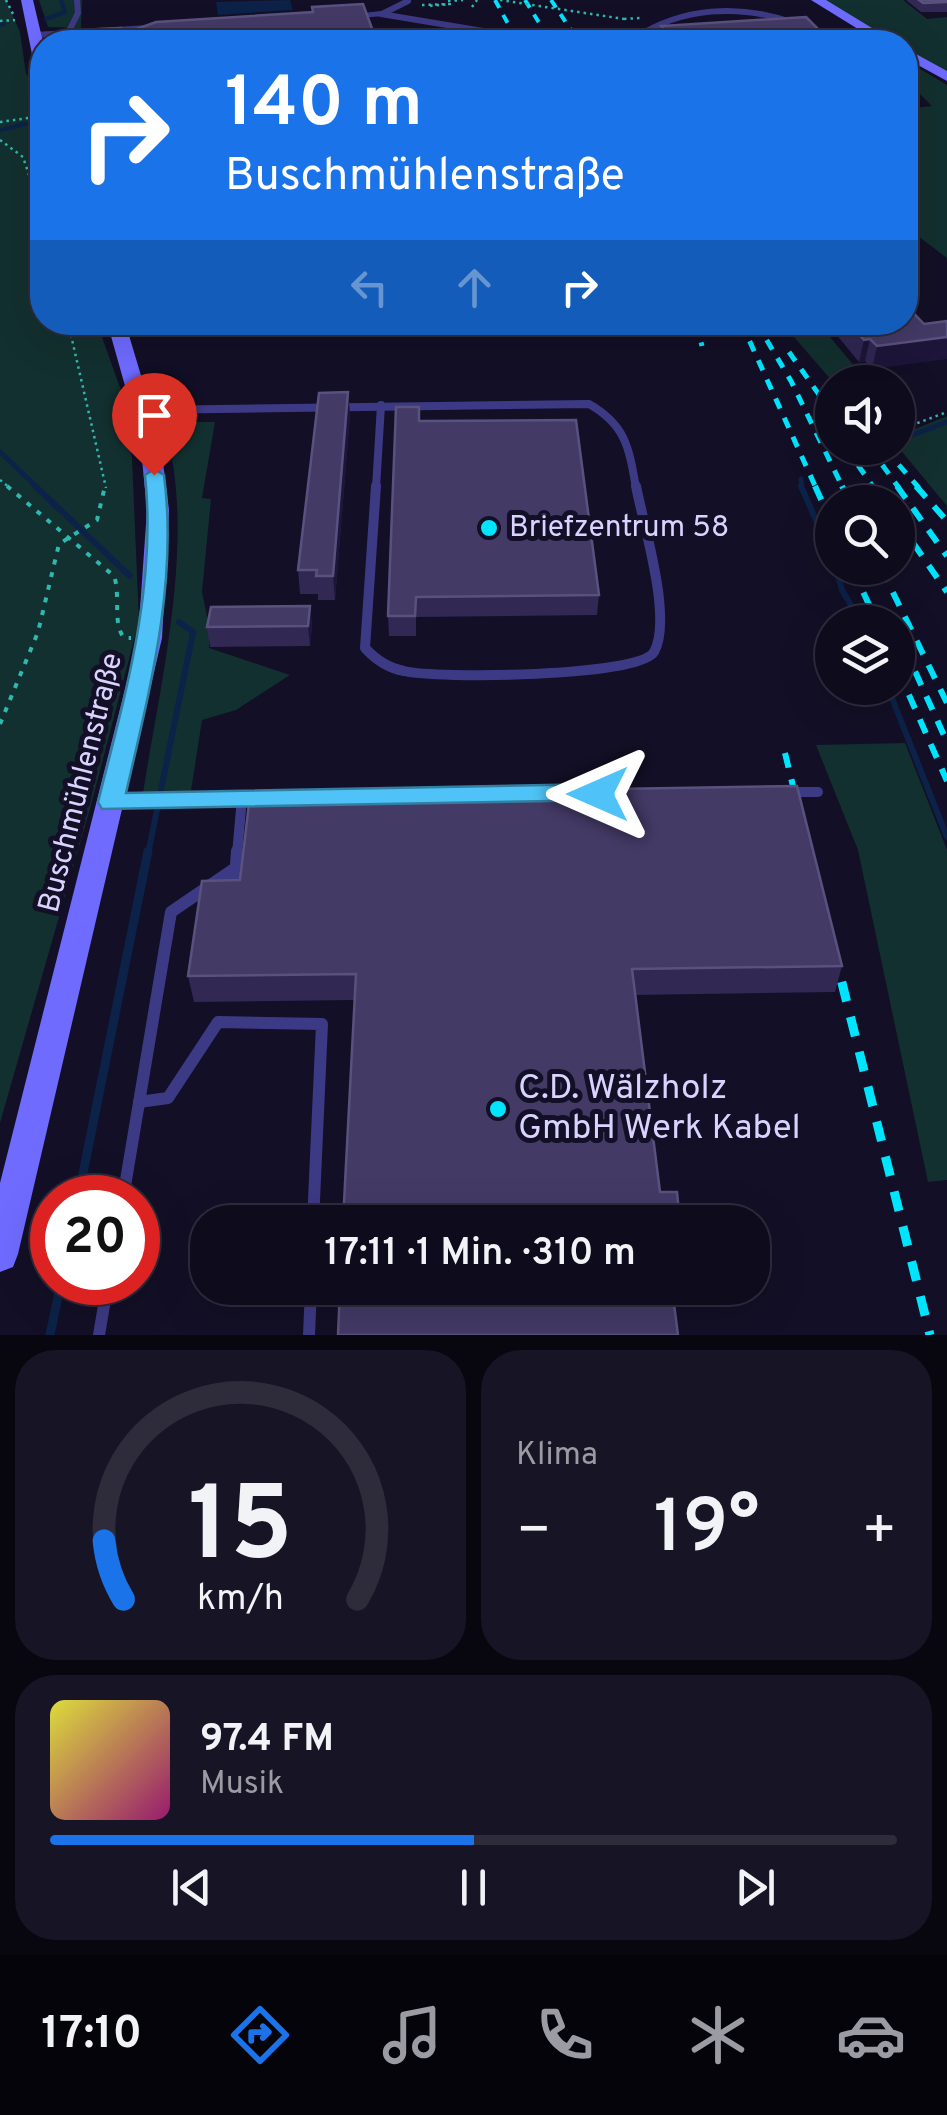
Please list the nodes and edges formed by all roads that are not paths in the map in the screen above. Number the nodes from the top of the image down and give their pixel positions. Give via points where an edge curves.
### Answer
1 (26, 0) edge
2 (76, 0) edge
3 (818, 0) edge
4 (408, 4) edge
5 (701, 10) junction
6 (381, 14) junction
7 (334, 16) edge
8 (708, 23) edge
9 (179, 26) edge
10 (784, 28) edge
11 (34, 30) edge
12 (70, 30) edge
13 (91, 30) edge
14 (478, 30) edge
15 (645, 30) edge
16 (868, 30) edge
17 (918, 60) edge
18 (947, 77) edge
19 (120, 335) edge
20 (381, 405) junction
21 (143, 410) junction
22 (775, 792) edge
23 (818, 792) dead end
24 (282, 797) edge
25 (242, 798) junction
26 (111, 802) junction
27 (234, 868) junction
28 (234, 897) edge
29 (139, 1102) junction
30 (127, 1175) edge
31 (315, 1205) edge
32 (0, 1254) edge
33 (104, 1305) edge
34 (310, 1305) edge
35 (99, 1335) edge
36 (309, 1335) edge

1 - 11 street
2 - 12 lane
3 - 16 street
4 - 6 lane
5 - 8 lane
5 - 10 lane via 766,13 802,27
5 - 15 lane
6 - 7 street
6 - 14 lane
9 - 13 street
17 - 18 street
19 - 21 street, Buschmühlenstraße
20 - 20 lane via 589,404 612,417 630,455 660,617 654,652 643,662 592,672 420,674 374,659 365,648
20 - 21 lane
21 - 26 street, Buschmühlenstraße via 158,510 150,638
22 - 23 lane
24 - 25 lane
25 - 26 lane
25 - 27 lane
26 - 32 street, Buschmühlenstraße
27 - 28 lane
27 - 29 lane via 171,912
29 - 30 lane
29 - 31 lane via 168,1098 218,1022 322,1024
33 - 35 lane
34 - 36 lane

